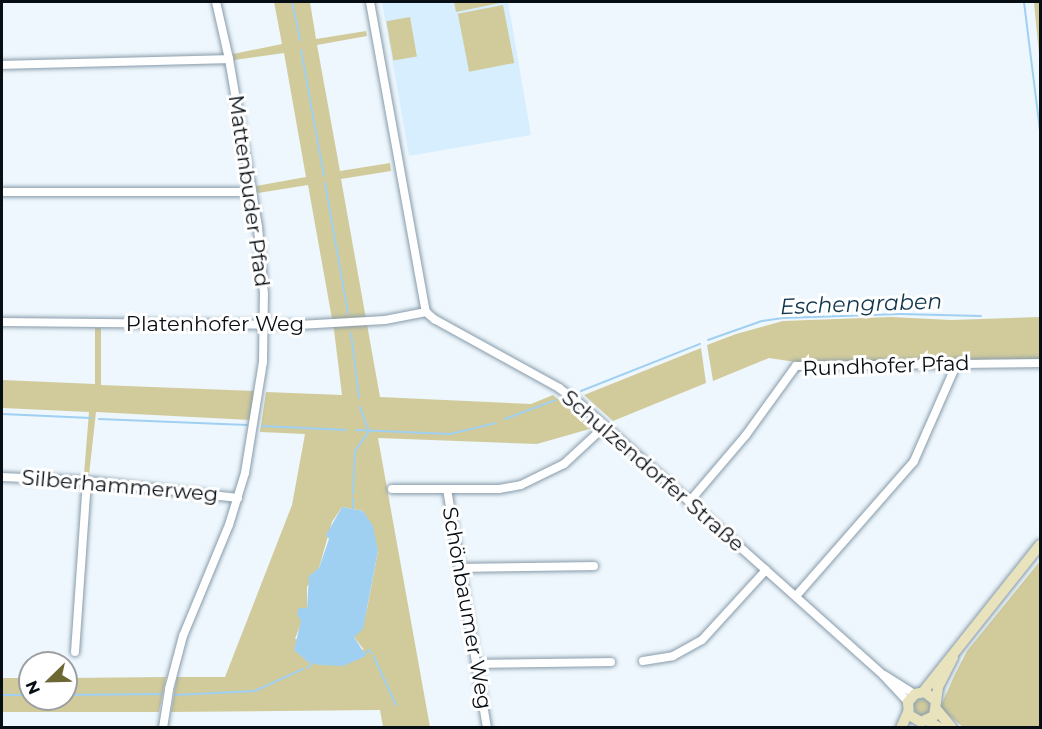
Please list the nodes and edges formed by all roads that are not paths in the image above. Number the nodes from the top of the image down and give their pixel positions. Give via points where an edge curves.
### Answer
1 (216, 2) edge
2 (370, 2) edge
3 (229, 59) junction
4 (2, 65) edge
5 (2, 192) edge
6 (252, 192) junction
7 (426, 312) junction
8 (2, 322) edge
9 (265, 325) junction
10 (957, 363) junction
11 (1041, 363) edge
12 (604, 427) junction
13 (2, 477) edge
14 (87, 481) junction
15 (392, 489) dead end
16 (447, 489) junction
17 (238, 498) junction
18 (688, 502) junction
19 (1041, 545) edge
20 (594, 566) dead end
21 (459, 568) junction
22 (766, 570) junction
23 (796, 596) junction
24 (75, 651) edge
25 (955, 654) junction
26 (611, 662) dead end
27 (642, 662) dead end
28 (477, 664) junction
29 (913, 700) junction
30 (936, 706) junction
31 (919, 723) edge
32 (163, 728) edge
33 (487, 728) edge
34 (901, 728) edge
35 (940, 728) edge
36 (951, 728) edge

1 - 3 street, Mattenbuder Pfad
2 - 7 street
3 - 4 street
3 - 6 street, Mattenbuder Pfad
5 - 6 street
6 - 9 street, Mattenbuder Pfad via 261,253
7 - 9 street, Platenhofer Weg via 355,323
7 - 12 street, Schulzendorfer Straße via 559,388
8 - 9 street, Platenhofer Weg
9 - 17 street, Mattenbuder Pfad via 259,399
10 - 11 street, Rundhofer Pfad
10 - 18 street, Rundhofer Pfad via 796,366 746,435
10 - 23 street via 914,461
12 - 16 street via 564,464 528,483 499,489
12 - 18 street, Schulzendorfer Straße
13 - 14 street, Silberhammerweg
14 - 17 street, Silberhammerweg
14 - 24 street
15 - 16 street
16 - 21 street, Schönbaumer Weg
17 - 32 street, Mattenbuder Pfad via 183,636
18 - 22 street, Schulzendorfer Straße
19 - 25 main road
20 - 21 street
21 - 28 street, Schönbaumer Weg
22 - 23 street, Schulzendorfer Straße
22 - 27 street via 702,640 673,656
23 - 29 street, Schulzendorfer Straße
25 - 29 main road
25 - 30 main road via 938,687
26 - 28 street
28 - 33 street, Schönbaumer Weg
29 - 30 main road via 930,694
29 - 31 main road
29 - 34 main road
30 - 31 main road
30 - 36 main road
31 - 35 main road

